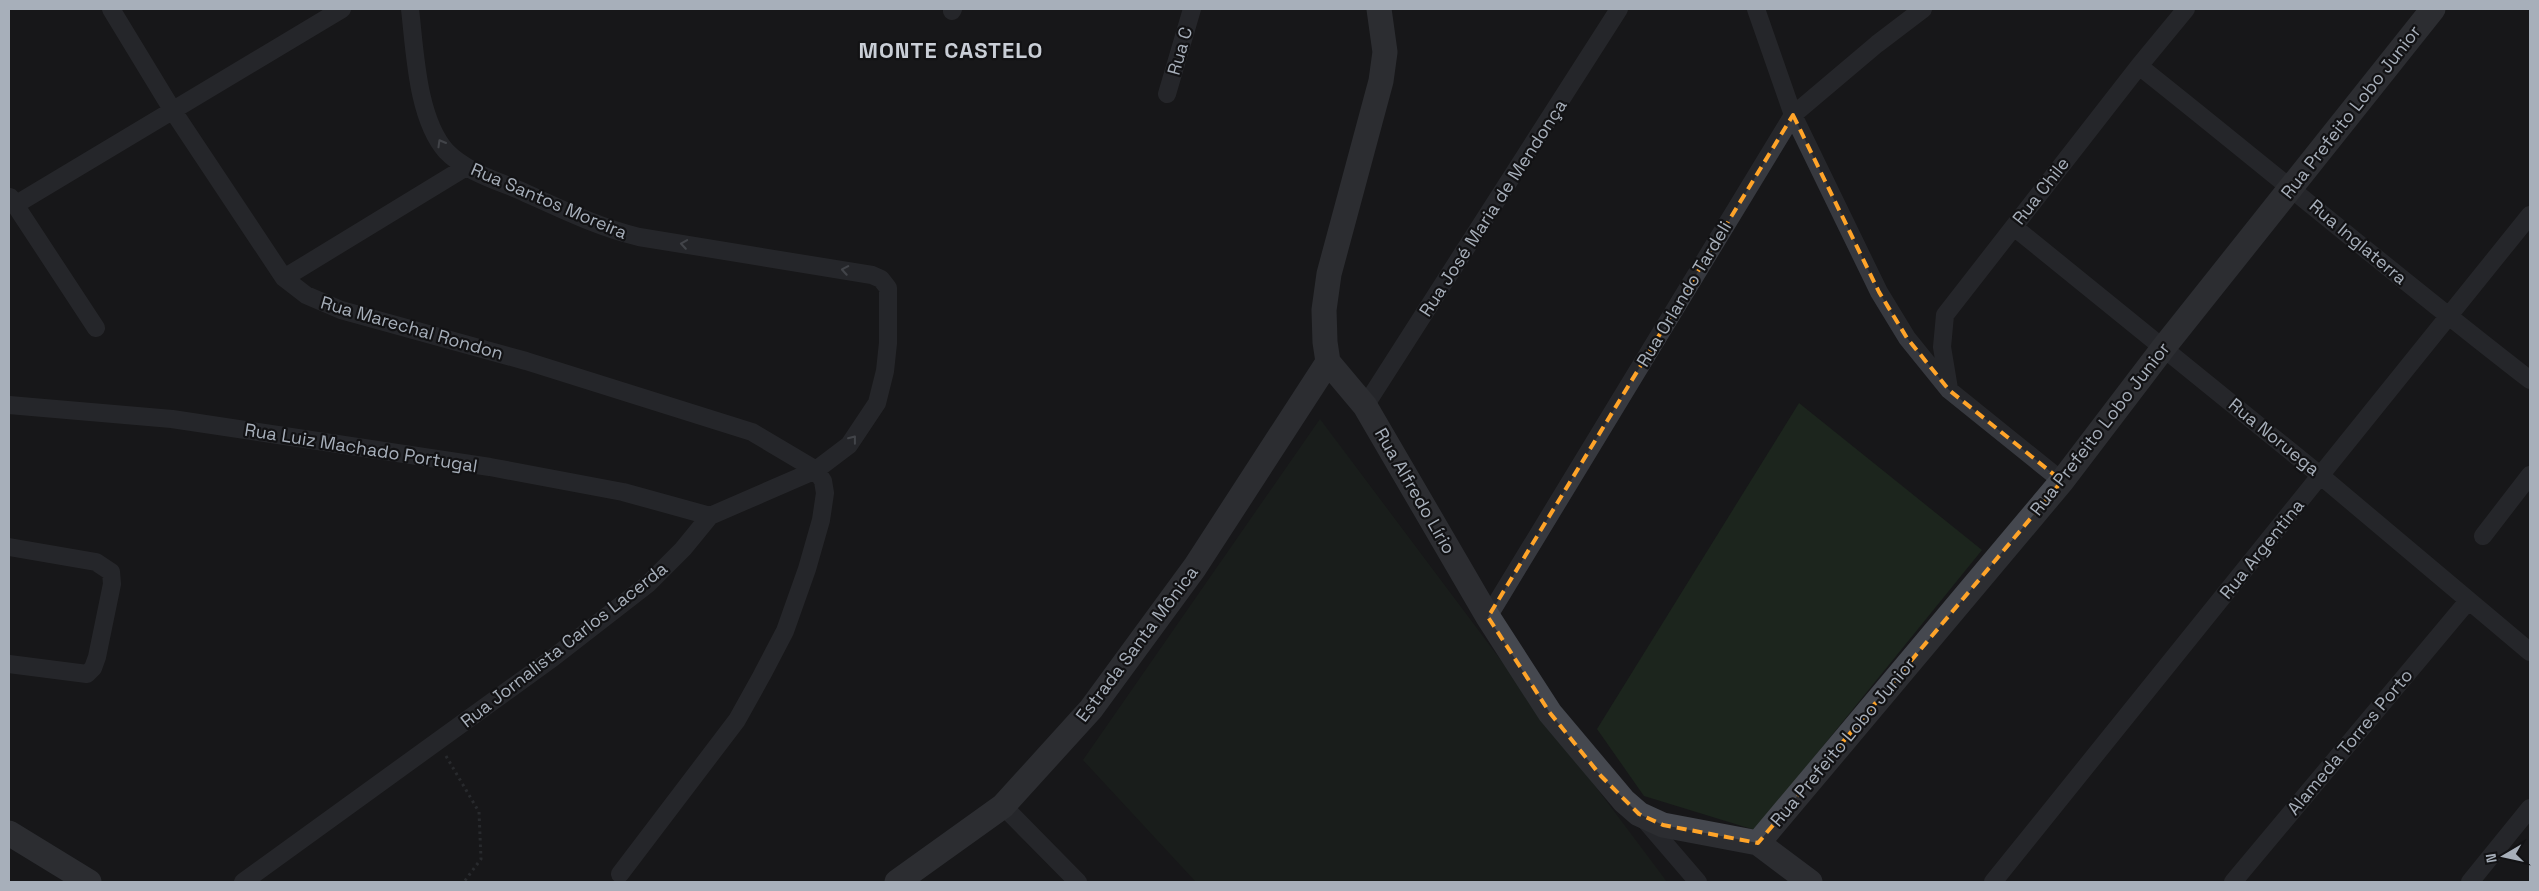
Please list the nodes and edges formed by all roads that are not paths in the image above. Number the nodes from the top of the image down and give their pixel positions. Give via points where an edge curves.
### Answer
1 (111, 9) edge
2 (410, 9) edge
3 (1192, 9) edge
4 (1619, 9) edge
5 (1756, 9) edge
6 (1923, 9) edge
7 (2186, 9) edge
8 (2433, 9) edge
9 (337, 10) edge
10 (1381, 10) edge
11 (2139, 66) junction
12 (1167, 94) dead end
13 (173, 111) junction
14 (1793, 115) junction
15 (466, 167) junction
16 (2292, 187) junction
17 (12, 200) edge
18 (2530, 215) edge
19 (2014, 226) junction
20 (284, 278) junction
21 (888, 288) joint
22 (2448, 317) junction
23 (96, 328) dead end
24 (2164, 347) junction
25 (1328, 362) junction
26 (2530, 380) edge
27 (1949, 390) junction
28 (9, 406) edge
29 (1365, 406) junction
30 (816, 470) junction
31 (2530, 475) edge
32 (2320, 476) junction
33 (2062, 481) junction
34 (710, 516) junction
35 (2483, 536) dead end
36 (9, 547) edge
37 (2468, 601) junction
38 (1488, 617) junction
39 (2530, 652) edge
40 (9, 664) edge
41 (1003, 806) junction
42 (2530, 808) edge
43 (1639, 814) junction
44 (9, 833) edge
45 (1758, 843) junction
46 (620, 874) dead end
47 (89, 882) edge
48 (243, 882) edge
49 (897, 882) edge
50 (1078, 882) edge
51 (1698, 882) edge
52 (1810, 882) edge
53 (1993, 882) edge
54 (2233, 882) edge
55 (2470, 882) edge

1 - 13 street, Rua Marechal Rondon
15 -> 2 street, Rua Santos Moreira via 446,150 432,126 418,75
3 - 12 street, Rua C
4 - 29 street, Rua José Maria de Mendonça
5 - 14 street
6 - 14 street, Rua Orlando Tardeli via 1876,44
7 - 11 street, Rua Chile
8 - 16 main road, Rua Prefeito Lobo Junior
9 - 13 street
10 - 25 main road via 1385,52 1382,81 1328,283 1324,318
11 - 16 street, Rua Inglaterra
11 - 19 street, Rua Chile
13 - 17 street
13 - 20 street, Rua Marechal Rondon
14 - 27 street via 1879,292 1907,338
14 - 38 street, Rua Orlando Tardeli
15 - 20 street
21 -> 15 street, Rua Santos Moreira via 872,274 640,237 608,229
16 - 22 street, Rua Inglaterra
16 - 24 main road, Rua Prefeito Lobo Junior
17 - 23 street
18 - 22 street, Rua Argentina
19 - 24 street, Rua Noruega
19 - 27 street, Rua Chile via 1945,316 1942,346
20 - 30 street, Rua Marechal Rondon via 306,295 340,310 526,361 752,432
30 -> 21 street, Rua Jornalista Carlos Lacerda via 849,445 877,403 888,343
22 - 26 street, Rua Inglaterra
22 - 32 street, Rua Argentina
24 - 32 street, Rua Noruega
24 - 33 main road, Rua Prefeito Lobo Junior
25 - 29 main road, Rua Alfredo Lírio
25 - 41 main road, Estrada Santa Mônica via 1195,567 1092,710
27 - 33 street
28 - 34 street, Rua Luiz Machado Portugal via 172,418 490,467 622,492
29 - 38 main road, Rua Alfredo Lírio
30 - 34 street, Rua Jornalista Carlos Lacerda
30 - 46 street via 824,486 821,520 785,631 737,720
31 - 35 street
32 - 37 street, Rua Noruega
32 - 53 street, Rua Argentina
33 - 45 main road, Rua Prefeito Lobo Junior
34 - 48 street, Rua Jornalista Carlos Lacerda via 648,584 438,742
36 - 40 street via 96,562 112,572 94,668 87,674
37 - 39 street, Rua Noruega
37 - 54 street, Alameda Torres Porto
38 - 43 main road, Rua Alfredo Lírio via 1550,713 1601,776
41 - 49 main road, Estrada Santa Mônica
41 - 50 street
42 - 55 street
43 - 45 main road, Rua Alfredo Lírio via 1663,825
43 - 51 street
44 - 47 main road
45 - 52 main road

